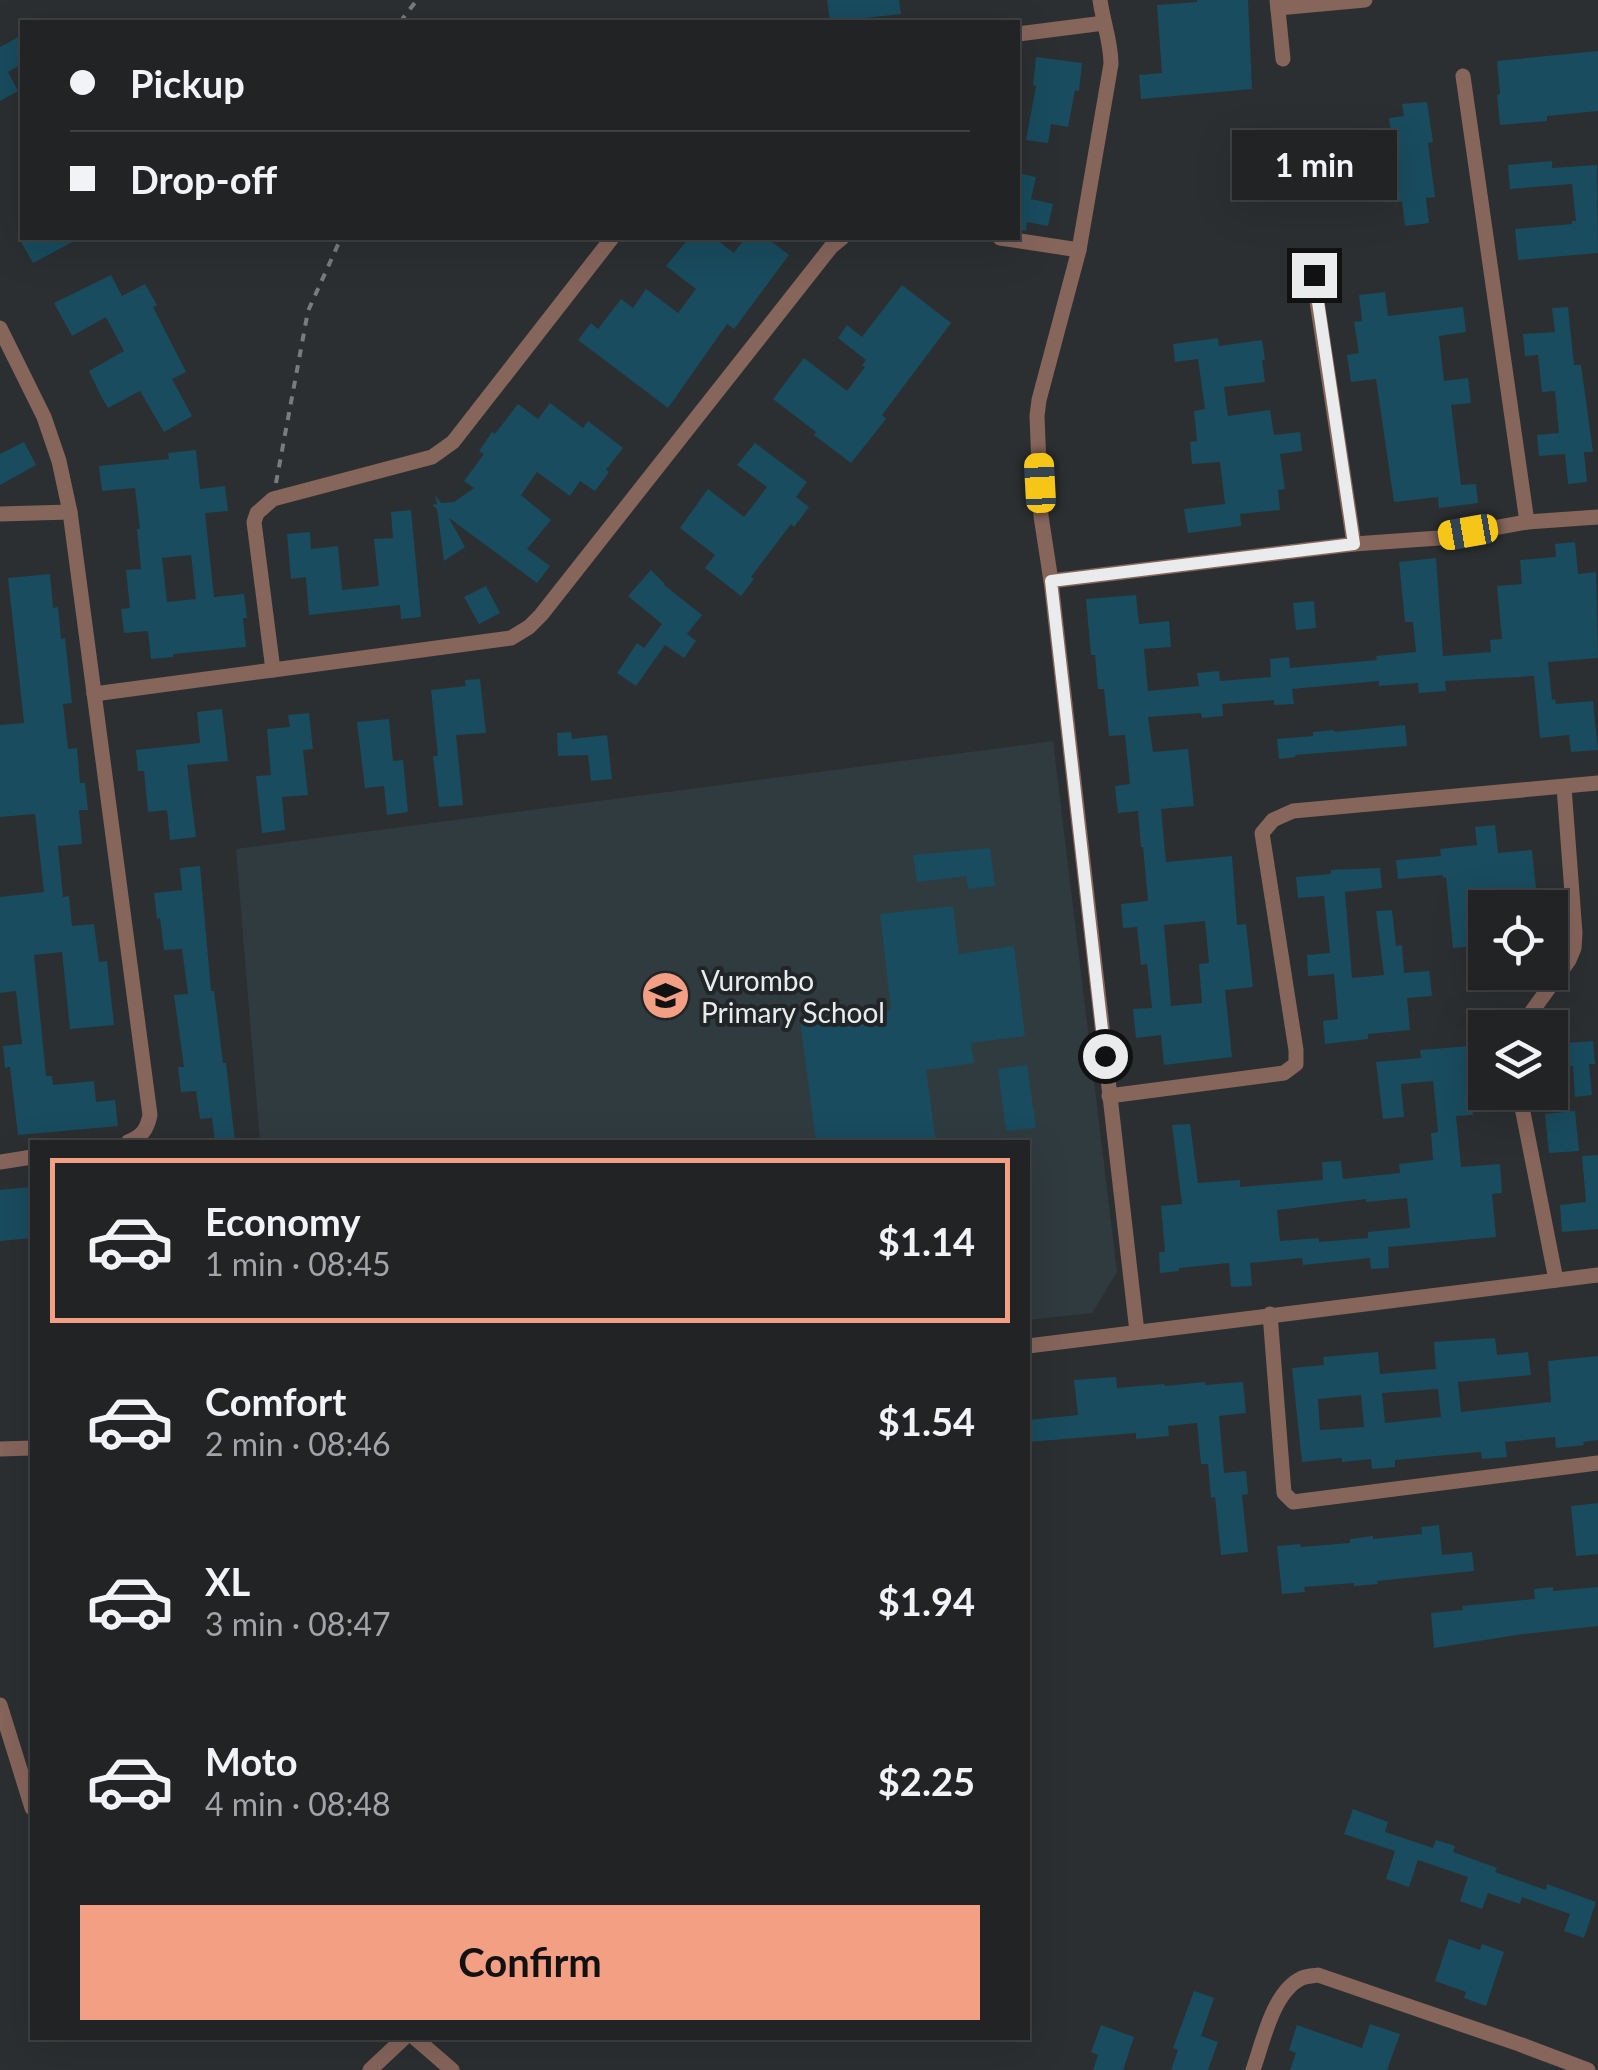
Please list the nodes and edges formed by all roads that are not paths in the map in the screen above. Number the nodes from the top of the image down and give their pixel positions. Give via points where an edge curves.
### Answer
1 (1100, 0) edge
2 (1365, 0) edge
3 (1278, 4) edge
4 (1104, 23) junction
5 (1020, 34) edge
6 (1282, 60) dead end
7 (1463, 76) dead end
8 (610, 240) edge
9 (839, 240) edge
10 (1013, 240) edge
11 (1079, 250) junction
12 (1314, 275) dead end
13 (0, 328) edge
14 (70, 512) junction
15 (0, 514) edge
16 (1598, 517) edge
17 (1527, 522) junction
18 (1354, 544) junction
19 (1051, 581) junction
20 (273, 670) junction
21 (94, 694) junction
22 (1598, 783) edge
23 (1564, 787) junction
24 (1533, 1010) edge
25 (1109, 1096) junction
26 (1523, 1110) edge
27 (132, 1140) edge
28 (30, 1157) edge
29 (0, 1162) edge
30 (1598, 1275) edge
31 (1556, 1280) junction
32 (1270, 1314) junction
33 (1137, 1332) junction
34 (1030, 1346) edge
35 (30, 1448) edge
36 (0, 1450) edge
37 (1598, 1463) edge
38 (0, 1706) edge
39 (30, 1802) edge
40 (402, 2040) edge
41 (417, 2040) edge
42 (370, 2070) edge
43 (452, 2070) edge
44 (1253, 2070) edge
45 (1588, 2070) edge

1 - 4 street
2 - 3 street
3 - 6 street
4 - 5 street
4 - 11 street via 1111,64
7 - 17 street
8 - 20 street via 442,452 273,498 257,513
9 - 20 street via 529,627 511,638
10 - 11 street
11 - 19 street via 1037,416
12 - 18 street
13 - 14 street via 48,428
14 - 15 street
14 - 21 street
16 - 17 street
17 - 18 street
18 - 19 street
19 - 25 street
20 - 21 street
21 - 27 street via 150,1115 147,1129
22 - 23 street
23 - 24 street via 1574,948
23 - 25 street via 1293,811 1273,820 1262,834 1296,1064 1284,1072
25 - 33 street
26 - 31 street
28 - 29 street
30 - 31 street
31 - 32 street
32 - 33 street
32 - 37 street via 1284,1493 1292,1502
33 - 34 street
35 - 36 street
38 - 39 street
40 - 42 street
41 - 43 street
44 - 45 street via 1277,2002 1302,1978 1318,1975

